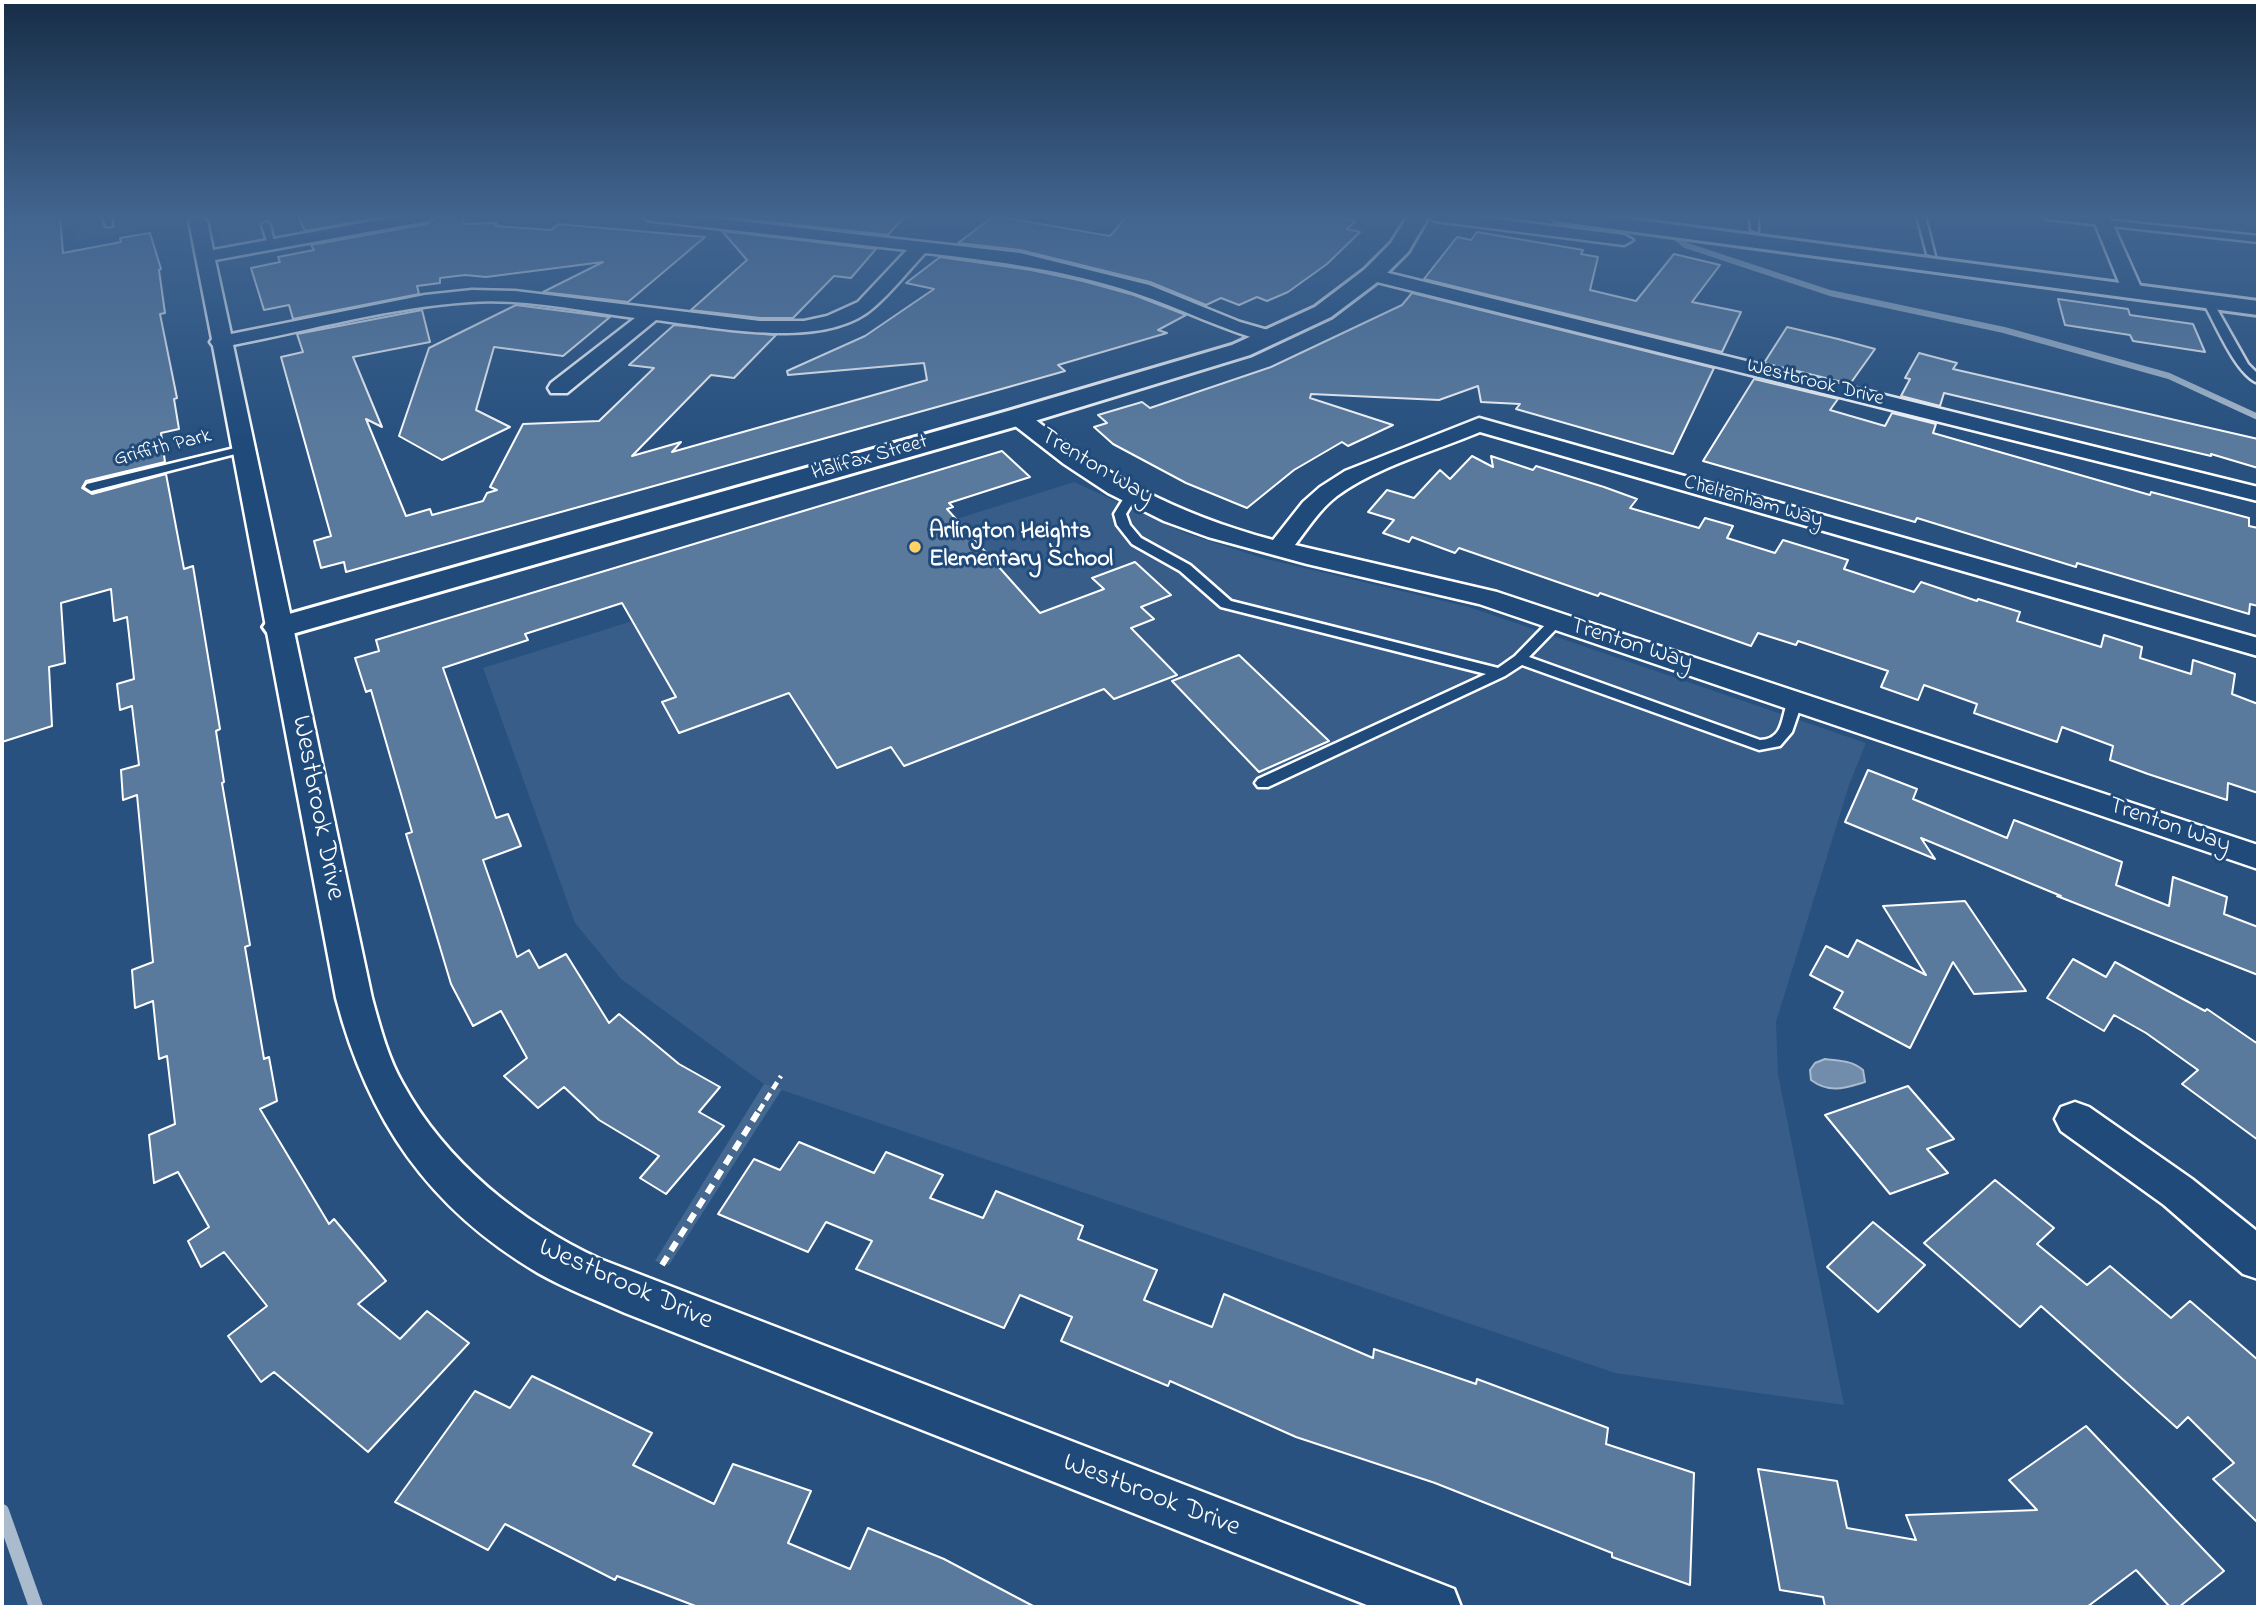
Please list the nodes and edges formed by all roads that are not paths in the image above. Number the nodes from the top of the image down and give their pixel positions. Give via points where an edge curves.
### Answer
1 (210, 291) edge
2 (879, 291) edge
3 (1147, 291) edge
4 (1351, 291) edge
5 (1437, 291) edge
6 (2155, 291) edge
7 (2196, 291) edge
8 (2258, 296) edge
9 (2208, 302) junction
10 (2258, 309) edge
11 (652, 314) junction
12 (1271, 337) junction
13 (220, 342) junction
14 (2258, 380) edge
15 (559, 388) dead end
16 (1018, 417) junction
17 (243, 449) junction
18 (91, 486) dead end
19 (2258, 494) edge
20 (1131, 496) junction
21 (1280, 548) junction
22 (1556, 622) junction
23 (280, 627) junction
24 (2258, 647) edge
25 (1520, 660) junction
26 (1500, 673) junction
27 (1796, 700) junction
28 (1264, 783) dead end
29 (2258, 857) edge
30 (2075, 1119) dead end
31 (2258, 1259) edge
32 (1436, 1607) edge

1 - 13 street, Westbrook Drive
2 - 11 street via 865,306 833,321 804,327 774,328
3 - 12 street
4 - 12 main road, Halifax Street via 1323,312
5 - 19 street, Westbrook Drive
6 - 9 main road
7 - 8 main road
9 - 10 main road
9 - 14 lane via 2244,366
11 - 13 street via 471,296
11 - 15 street
12 - 16 main road, Halifax Street via 1202,363
13 - 17 street, Westbrook Drive
16 - 20 street, Trenton Way
16 - 23 main road, Halifax Street
17 - 18 lane, Griffith Park
17 - 23 street, Westbrook Drive
20 - 21 street, Trenton Way
20 - 26 lane via 1120,514 1127,534 1185,568 1226,604
21 - 22 street, Trenton Way via 1430,582
21 - 24 street, Cheltenham Way via 1312,507 1353,475 1479,425
22 - 25 lane
22 - 27 street, Trenton Way
23 - 32 street, Westbrook Drive via 354,998 368,1047 389,1096 425,1147 505,1228 554,1259 640,1298
25 - 26 lane
25 - 27 lane via 1759,745 1774,745 1783,738
26 - 28 lane
27 - 29 street, Trenton Way
30 - 31 street via 2178,1192

